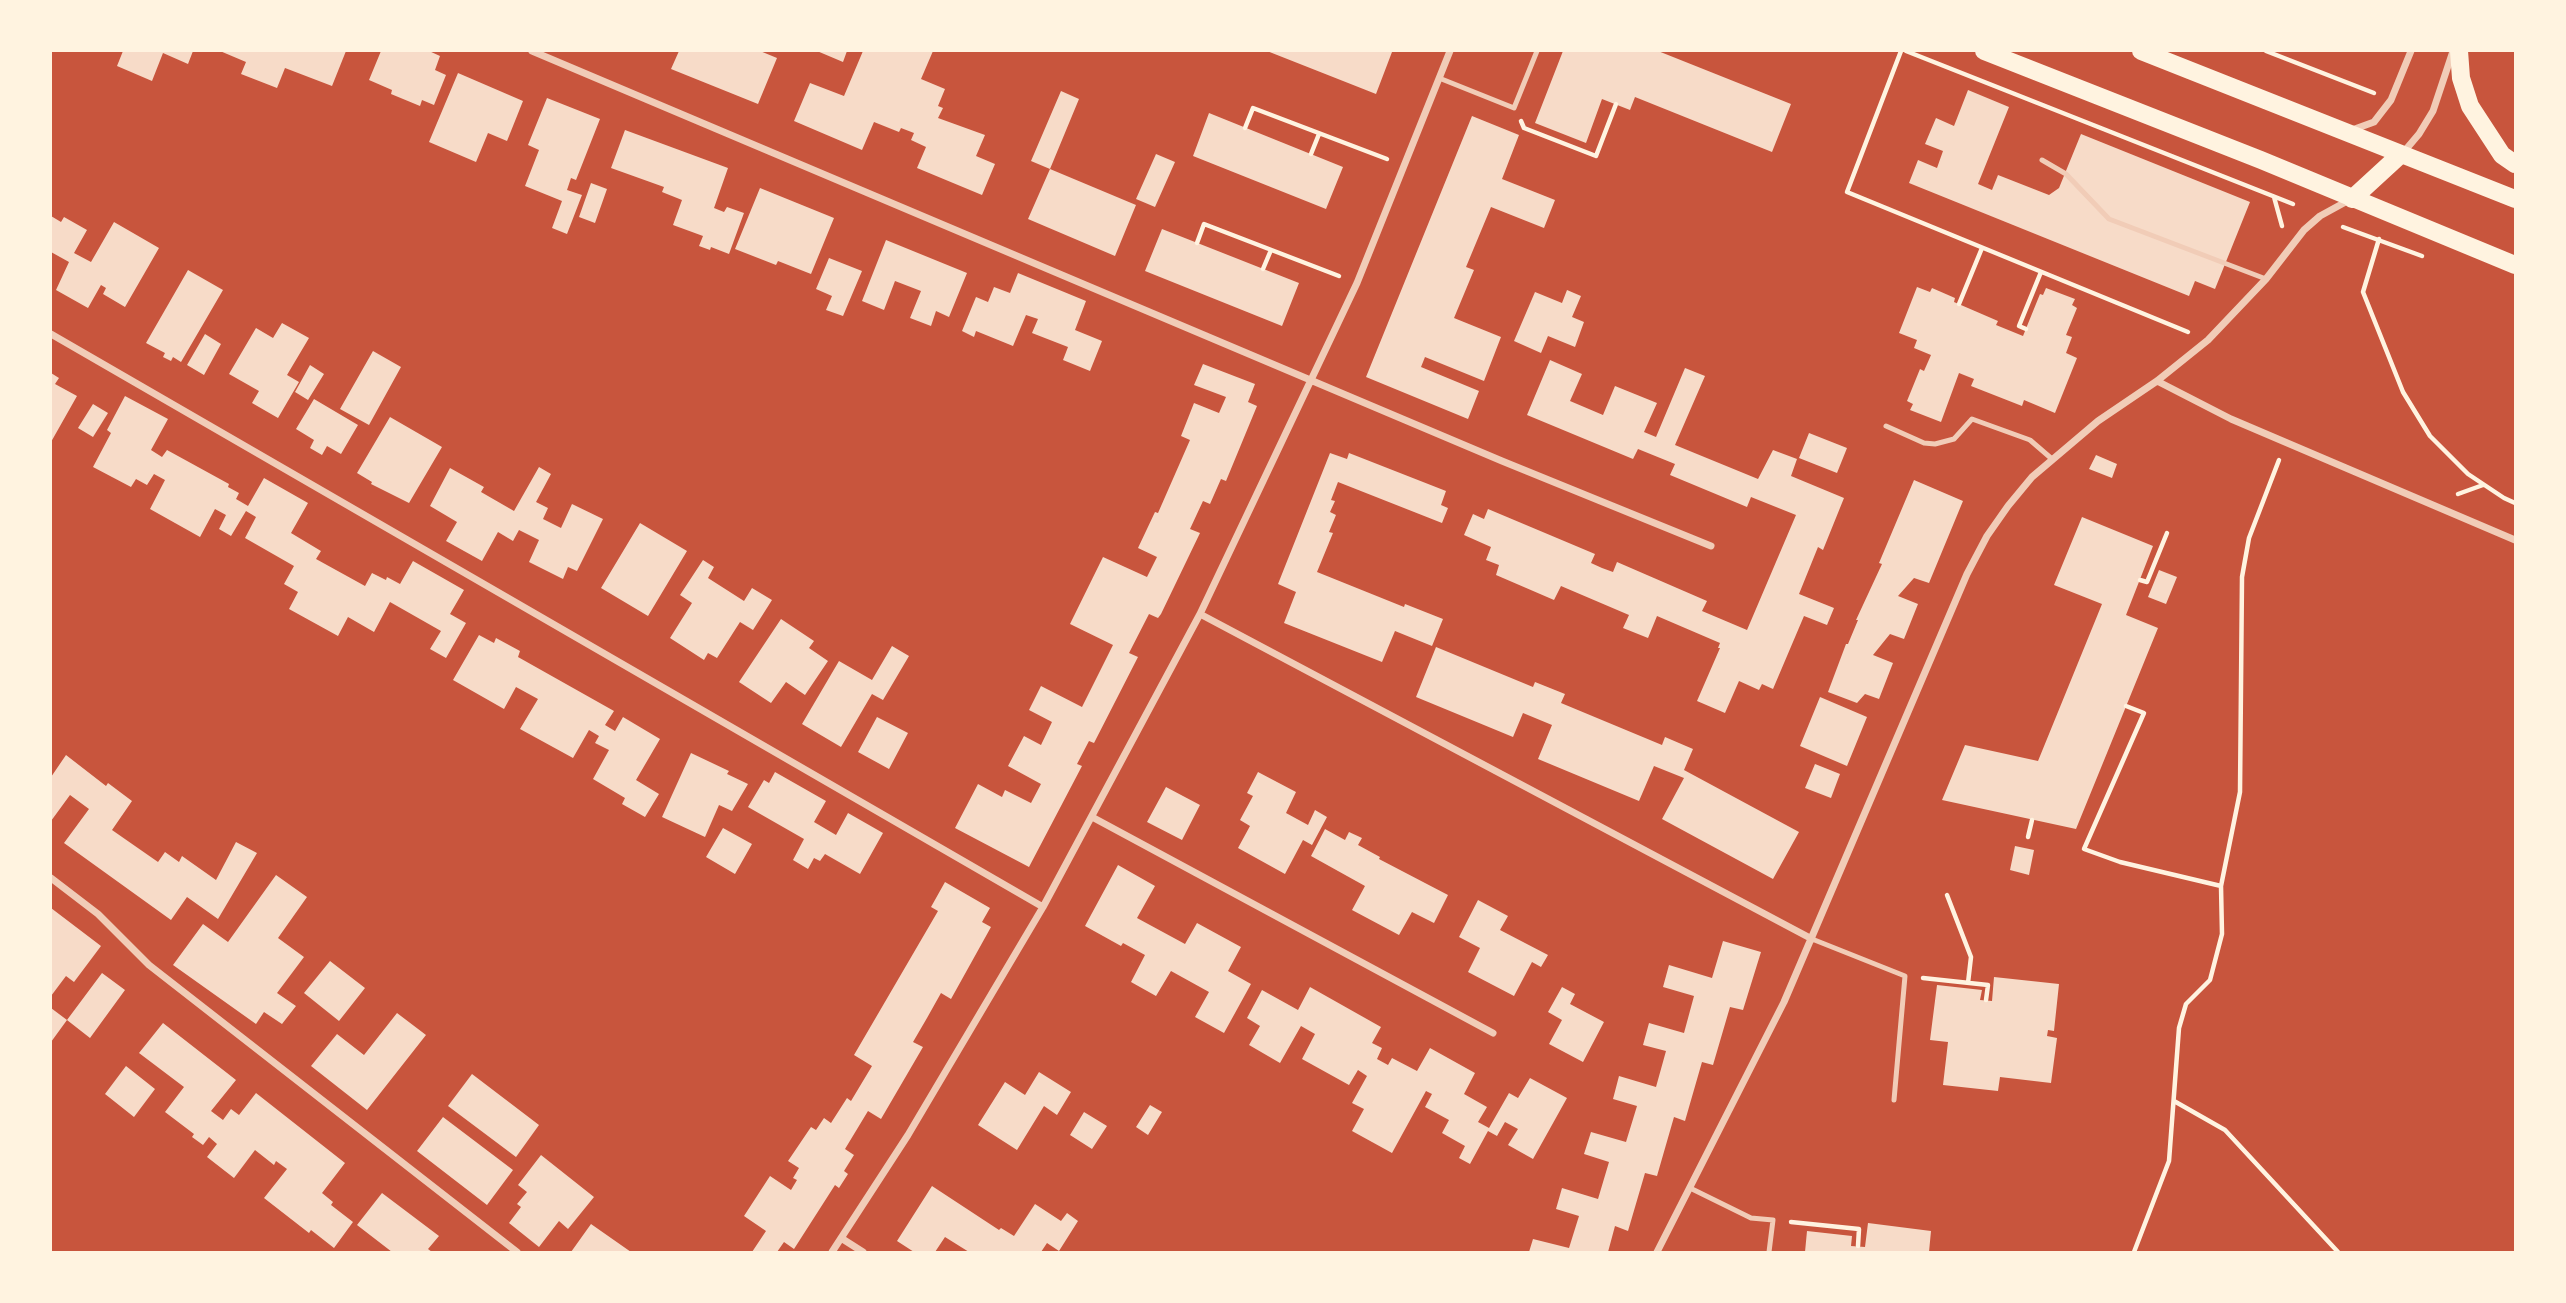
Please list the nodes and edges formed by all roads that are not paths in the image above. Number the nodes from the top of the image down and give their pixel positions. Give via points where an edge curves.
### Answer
1 (532, 51) edge
2 (1450, 51) edge
3 (1537, 51) edge
4 (1984, 51) edge
5 (2141, 51) edge
6 (2411, 51) edge
7 (2453, 51) edge
8 (2459, 51) edge
9 (1439, 78) junction
10 (2347, 132) junction
11 (2401, 154) junction
12 (2042, 160) dead end
13 (2515, 164) edge
14 (2352, 199) junction
15 (2515, 199) edge
16 (2515, 265) edge
17 (2266, 279) junction
18 (51, 334) edge
19 (1309, 379) junction
20 (2158, 382) junction
21 (1886, 426) dead end
22 (2052, 459) junction
23 (2515, 540) edge
24 (1711, 546) dead end
25 (1200, 614) junction
26 (1093, 817) junction
27 (51, 878) edge
28 (1044, 906) junction
29 (1812, 939) junction
30 (1493, 1032) dead end
31 (1894, 1100) dead end
32 (1690, 1188) junction
33 (841, 1238) junction
34 (517, 1252) edge
35 (832, 1252) edge
36 (863, 1252) edge
37 (1657, 1252) edge
38 (1769, 1252) edge

1 - 19 street
2 - 9 street
3 - 9 lane via 1514,108
4 - 14 main road
5 - 10 main road
6 - 10 street via 2391,100 2374,122
7 - 11 street via 2433,111
8 - 13 main road via 2470,106 2502,155
9 - 19 street via 1357,283
10 - 11 main road
11 - 14 main road
11 - 15 main road
12 - 17 lane via 2066,174 2109,219
14 - 16 main road
14 - 17 street via 2304,230
17 - 20 street via 2208,340
18 - 28 street
19 - 24 street
19 - 25 street
20 - 22 street via 2098,421
20 - 23 street via 2231,419
21 - 22 lane via 1935,444 1954,439 1972,419 2030,440
22 - 29 street via 2008,506 1967,574
25 - 26 street
25 - 29 street
26 - 28 street
26 - 30 street
27 - 34 street via 98,914 149,965
28 - 33 street via 923,1111
29 - 31 lane via 1905,976
29 - 32 street
32 - 37 street
32 - 38 lane via 1751,1218 1773,1220
33 - 35 street
33 - 36 street

